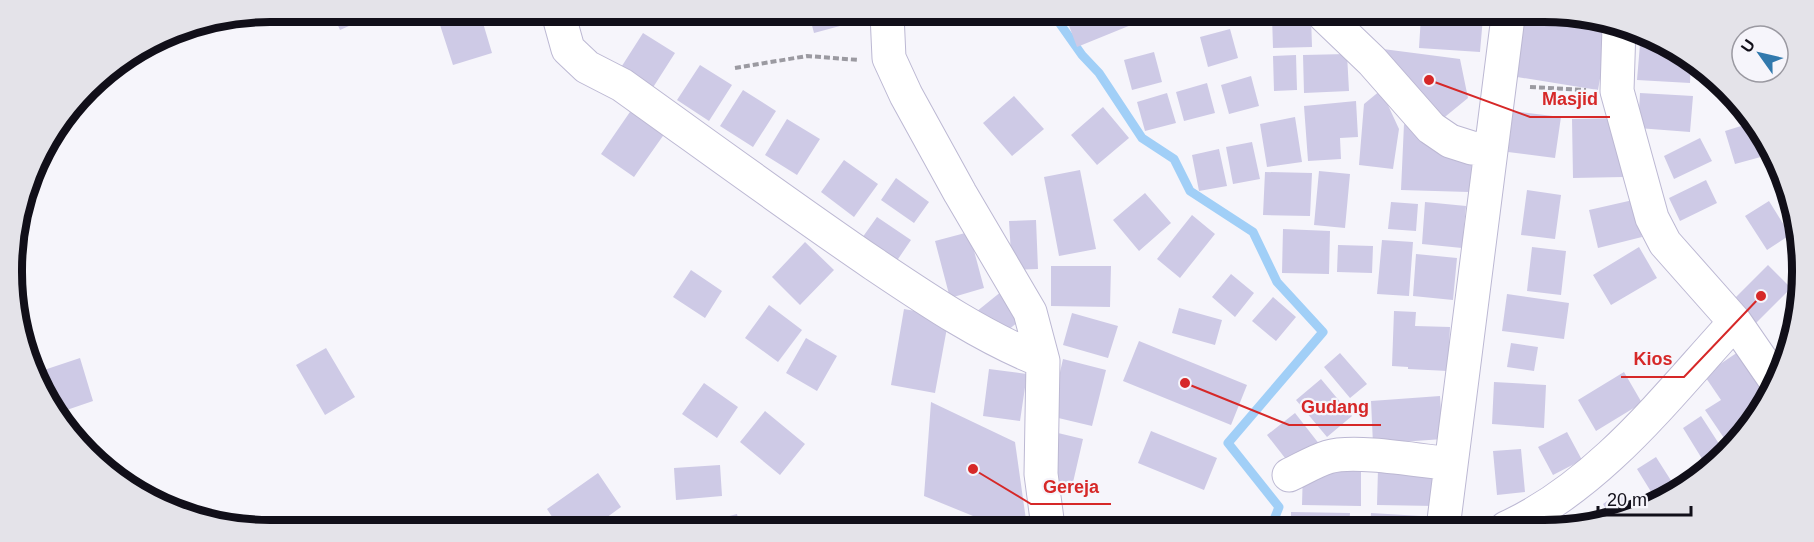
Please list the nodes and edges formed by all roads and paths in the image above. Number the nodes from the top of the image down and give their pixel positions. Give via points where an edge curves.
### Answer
1 (560, 22) edge
2 (887, 22) edge
3 (1331, 22) edge
4 (1507, 22) edge
5 (1619, 35) edge
6 (889, 58) junction
7 (735, 68) dead end
8 (1499, 85) junction
9 (1617, 91) junction
10 (1490, 149) junction
11 (1735, 322) junction
12 (1043, 361) junction
13 (1770, 373) edge
14 (1451, 464) junction
15 (1289, 475) dead end
16 (1047, 520) edge
17 (1444, 520) edge
18 (1523, 520) edge

1 - 12 street via 568,49 588,67 622,85 921,295 1018,352
2 - 6 street
3 - 10 street via 1431,128 1450,141
4 - 8 street
5 - 9 street
6 - 7 path via 855,61 807,56
6 - 12 street via 906,95 1030,312
8 - 9 path
8 - 10 street
9 - 11 street via 1652,218 1665,243
10 - 14 street
11 - 13 street
11 - 18 street via 1668,399 1606,459
12 - 16 street via 1041,474
14 - 15 street via 1332,456
14 - 17 street

